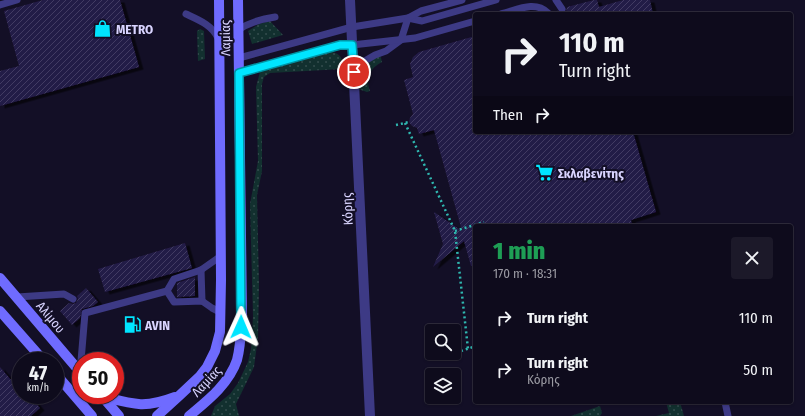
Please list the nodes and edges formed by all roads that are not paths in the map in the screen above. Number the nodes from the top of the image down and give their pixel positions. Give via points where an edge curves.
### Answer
1 (17, 0) edge
2 (219, 0) edge
3 (238, 0) edge
4 (350, 0) edge
5 (462, 0) edge
6 (496, 0) edge
7 (556, 0) edge
8 (0, 5) edge
9 (562, 9) dead end
10 (509, 12) edge
11 (547, 12) edge
12 (186, 14) dead end
13 (275, 17) dead end
14 (408, 18) junction
15 (473, 22) edge
16 (352, 27) junction
17 (238, 30) junction
18 (219, 40) junction
19 (401, 40) junction
20 (352, 45) junction
21 (239, 58) junction
22 (354, 72) junction
23 (239, 73) junction
24 (221, 256) junction
25 (201, 270) junction
26 (0, 278) edge
27 (167, 291) junction
28 (17, 297) junction
29 (73, 299) dead end
30 (202, 301) junction
31 (0, 311) edge
32 (220, 312) junction
33 (36, 352) edge
34 (82, 352) edge
35 (72, 357) edge
36 (64, 383) edge
37 (180, 395) junction
38 (124, 403) edge
39 (109, 404) edge
40 (725, 404) edge
41 (92, 416) edge
42 (119, 416) edge
43 (157, 416) edge
44 (190, 416) edge
45 (370, 416) edge
46 (728, 416) edge

1 - 8 lane
2 - 18 main road, Λαμίας
3 - 17 main road, Λαμίας
4 - 16 street, Κόρης
5 - 14 lane via 421,11
6 - 14 lane via 422,21
7 - 9 lane
10 - 11 lane via 532,6 544,8
12 - 18 lane via 210,26
13 - 17 lane via 259,19
14 - 16 lane
14 - 19 lane
15 - 19 lane
16 - 20 street, Κόρης
16 - 21 lane
17 - 21 main road, Λαμίας
18 - 24 main road, Λαμίας
19 - 20 lane
19 - 22 lane via 386,51 375,54 363,62
20 - 22 street, Κόρης
20 - 23 lane via 340,45
21 - 23 main road, Λαμίας
22 - 45 street, Κόρης
23 - 44 main road, Λαμίας via 241,339 232,371 218,389
24 - 25 lane
24 - 32 main road, Λαμίας
25 - 27 lane via 174,279
25 - 30 lane
26 - 28 main road, Αλίμου
27 - 30 lane via 174,302
27 - 34 lane via 85,313
28 - 29 lane via 64,294
28 - 35 main road, Αλίμου
30 - 32 lane
31 - 33 main road
32 - 37 main road, Λαμίας via 218,341 211,359 200,376
36 - 41 main road
37 - 38 main road via 163,402 143,405
37 - 43 main road, Λαμίας
39 - 42 main road
40 - 46 lane

